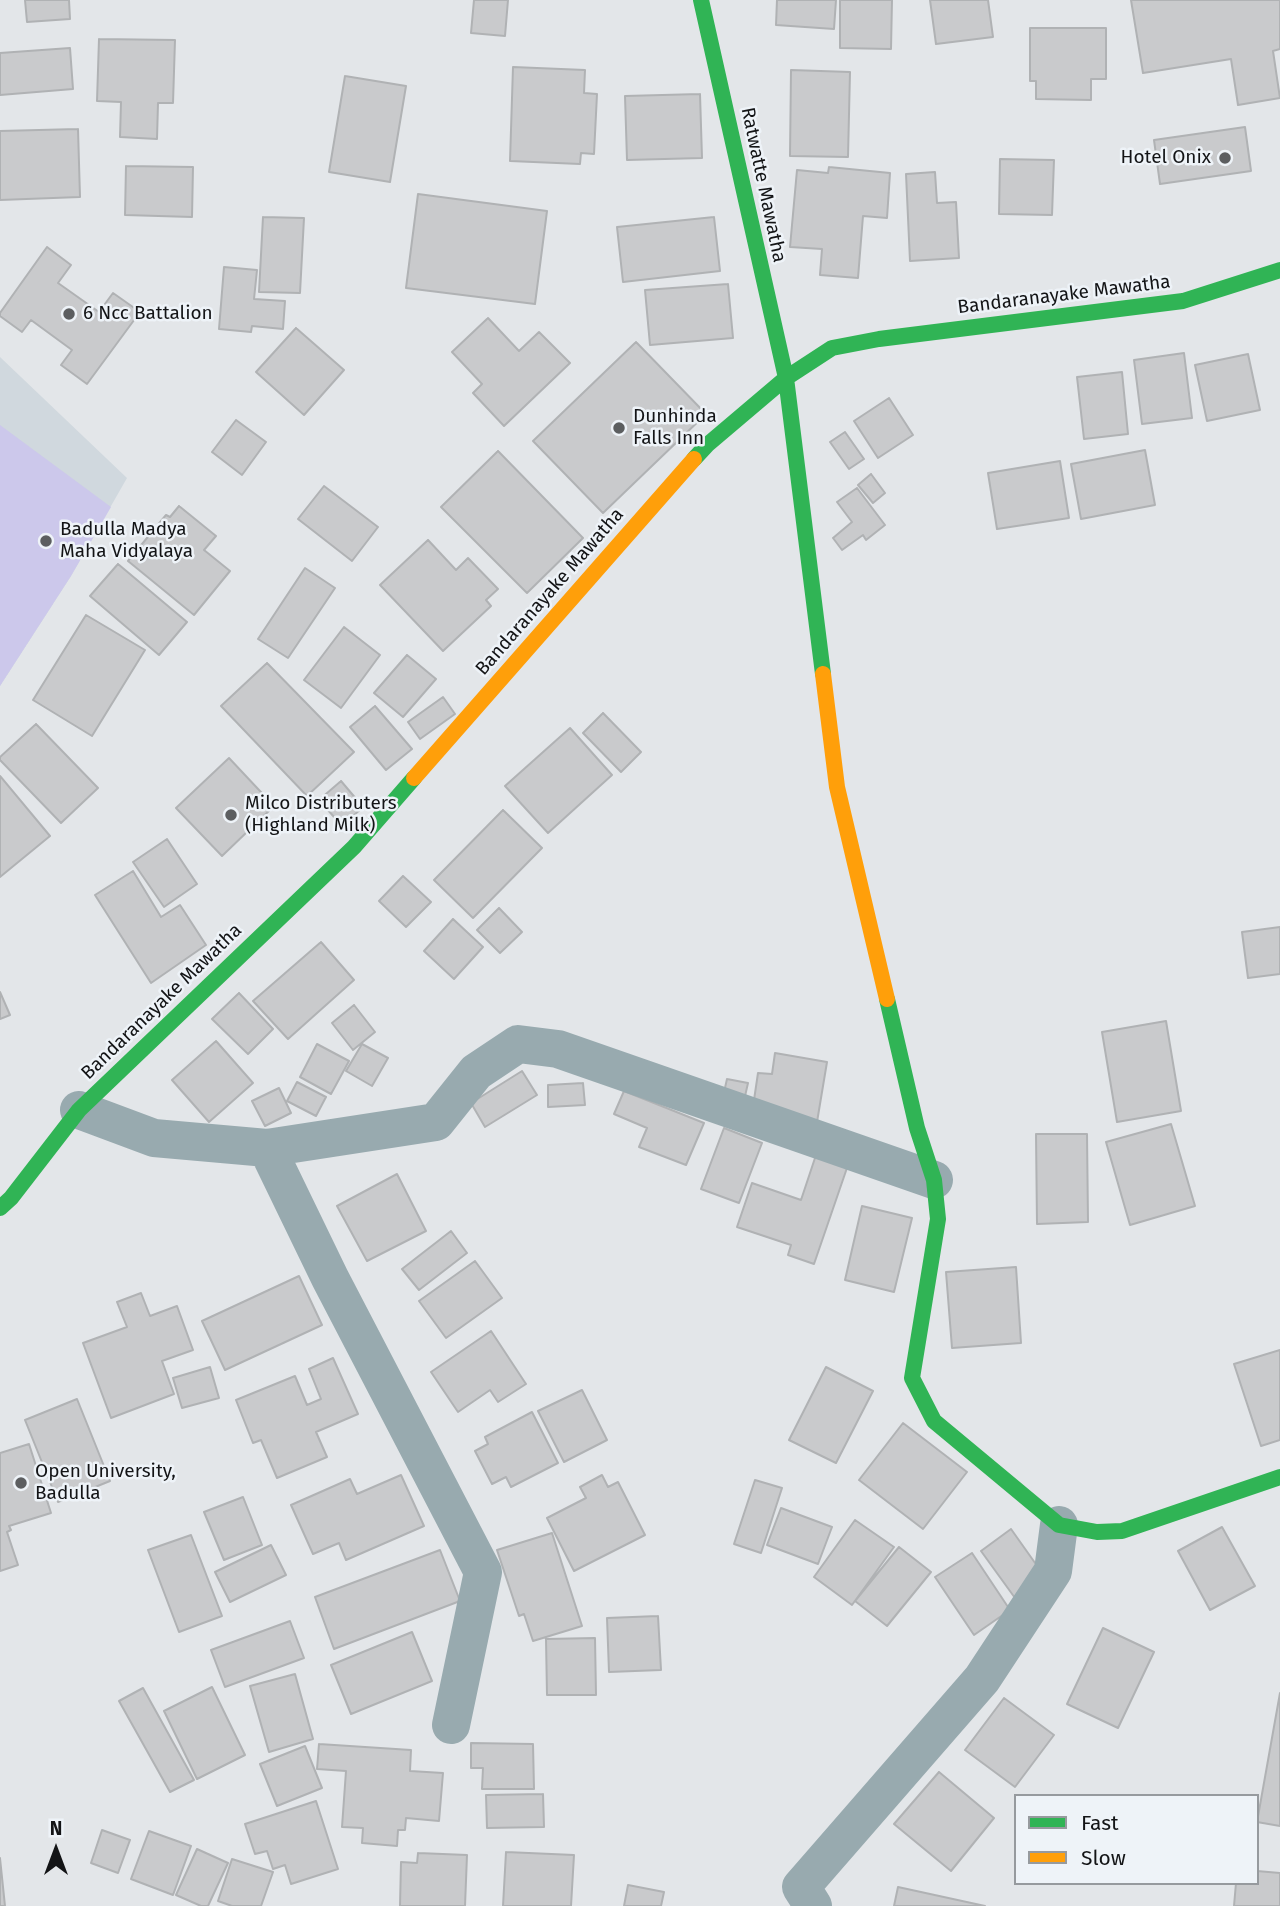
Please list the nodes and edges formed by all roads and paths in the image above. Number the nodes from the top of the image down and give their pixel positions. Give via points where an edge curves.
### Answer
1 (701, 0) edge
2 (1280, 270) edge
3 (786, 379) junction
4 (79, 1110) junction
5 (267, 1148) junction
6 (934, 1180) junction
7 (0, 1208) edge
8 (1280, 1477) edge
9 (1059, 1525) junction
10 (451, 1725) dead end
11 (813, 1906) edge

1 - 3 street, Ratwatte Mawatha
2 - 3 street, Bandaranayake Mawatha via 1183,301 832,348
3 - 4 street, Bandaranayake Mawatha via 708,445 354,847
3 - 6 street, Ratwatte Mawatha via 837,787 917,1128
4 - 5 street via 154,1138
4 - 7 street, Bandaranayake Mawatha
5 - 6 street via 436,1122 476,1072 518,1044 558,1049
5 - 10 street via 483,1572
6 - 9 street, Ratwatte Mawatha via 938,1219 912,1378 934,1421
8 - 9 street via 1122,1531
9 - 11 street via 1053,1571 982,1678 802,1887

